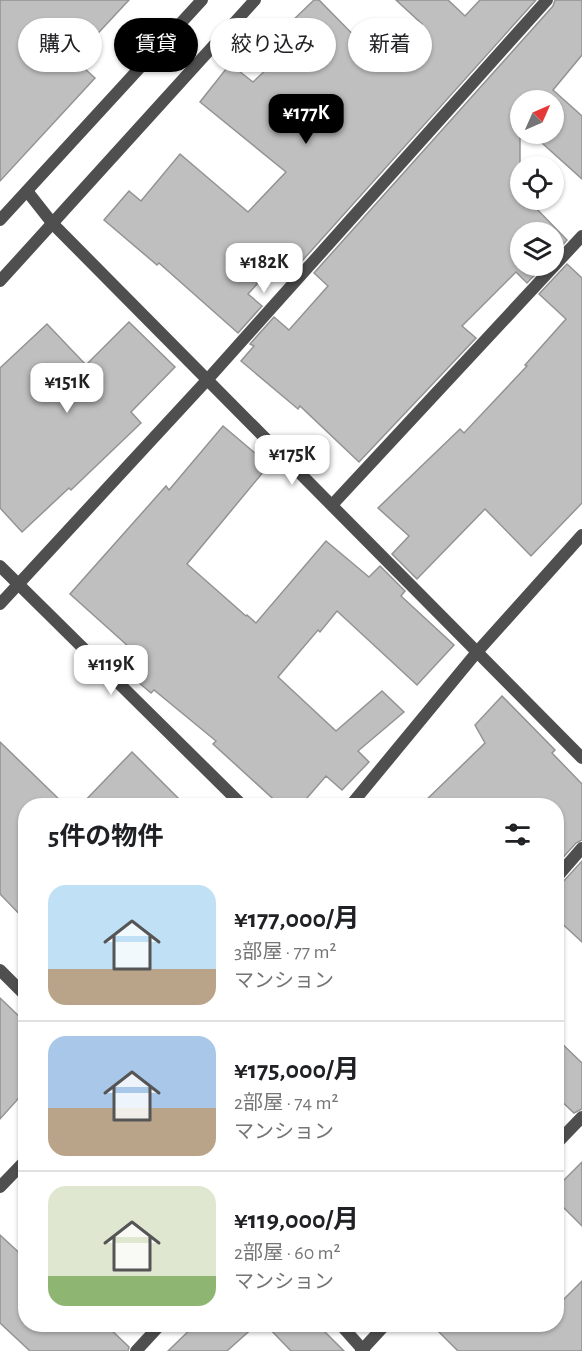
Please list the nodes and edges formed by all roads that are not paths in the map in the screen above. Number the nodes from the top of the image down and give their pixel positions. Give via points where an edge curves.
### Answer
1 (202, 0) edge
2 (255, 0) edge
3 (547, 0) edge
4 (27, 191) junction
5 (0, 220) edge
6 (53, 224) junction
7 (582, 236) edge
8 (0, 281) edge
9 (208, 379) junction
10 (332, 505) junction
11 (582, 535) edge
12 (0, 566) edge
13 (18, 584) junction
14 (0, 604) edge
15 (477, 652) junction
16 (582, 758) edge
17 (235, 798) edge
18 (357, 798) edge
19 (582, 848) edge
20 (564, 869) edge
21 (0, 970) edge
22 (18, 988) edge
23 (582, 1117) edge
24 (564, 1136) edge
25 (18, 1168) edge
26 (0, 1187) edge
27 (154, 1332) edge
28 (347, 1332) edge
29 (379, 1332) edge
30 (362, 1350) edge
31 (136, 1351) edge

1 - 4 street
2 - 6 street
3 - 9 street
4 - 5 street
4 - 6 street
6 - 8 street
6 - 9 street
7 - 10 street
9 - 10 street
9 - 13 street
10 - 15 street
11 - 15 street
12 - 13 street
13 - 14 street
13 - 17 street
15 - 16 street
15 - 18 street
19 - 20 street
21 - 22 street
23 - 24 street
25 - 26 street
27 - 31 street
28 - 30 street
29 - 30 street

